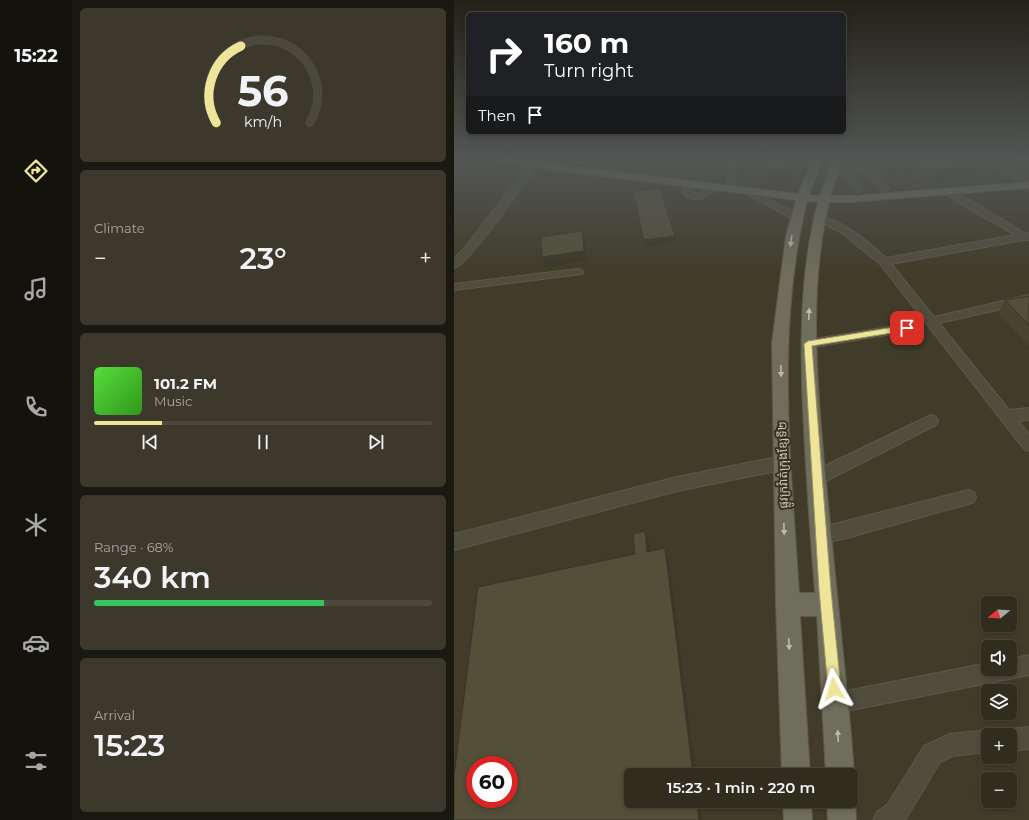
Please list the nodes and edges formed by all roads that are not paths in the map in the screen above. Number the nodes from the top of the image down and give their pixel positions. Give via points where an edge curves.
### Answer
1 (508, 198) edge
2 (762, 198) edge
3 (802, 198) edge
4 (824, 198) edge
5 (957, 198) edge
6 (796, 217) junction
7 (818, 218) junction
8 (1027, 237) edge
9 (884, 262) junction
10 (454, 264) edge
11 (578, 272) dead end
12 (454, 287) edge
13 (1029, 300) edge
14 (932, 321) junction
15 (907, 328) dead end
16 (808, 344) junction
17 (1029, 414) edge
18 (1006, 416) junction
19 (931, 421) dead end
20 (1029, 445) edge
21 (782, 463) junction
22 (816, 478) junction
23 (968, 497) dead end
24 (821, 535) junction
25 (454, 542) edge
26 (826, 604) junction
27 (787, 605) junction
28 (1029, 665) edge
29 (1017, 668) edge
30 (981, 675) edge
31 (836, 703) junction
32 (1029, 738) edge
33 (1017, 739) edge
34 (981, 743) edge
35 (796, 768) edge
36 (840, 768) edge
37 (797, 808) edge
38 (841, 808) edge
39 (798, 820) edge
40 (842, 820) edge
41 (885, 820) edge

1 - 10 street via 468,251
2 - 6 street
3 - 6 main road, ផ្លូវក្រវ៉ាត់ក្រុងខ្សែទី២
4 - 7 main road
5 - 8 street
6 -> 21 main road, ផ្លូវក្រវ៉ាត់ក្រុងខ្សែទី២ via 786,278 780,343
7 - 9 street via 830,221 863,243
16 -> 7 main road
8 - 9 street
9 - 14 street
11 - 12 street
13 - 14 street
14 - 18 street
15 - 16 street
16 - 22 main road
17 - 18 street
18 - 20 street
19 - 22 street
21 - 25 street via 677,484
21 -> 27 main road, ផ្លូវក្រវ៉ាត់ក្រុងខ្សែទី២
22 - 24 main road
23 - 24 street
24 - 26 main road
26 - 27 main road
26 - 31 main road
27 -> 35 main road, ផ្លូវក្រវ៉ាត់ក្រុងខ្សែទី២
28 - 29 street
30 - 31 street
36 -> 31 main road
32 - 33 street
34 - 41 street via 950,745 932,754 896,812
37 - 39 main road
38 - 40 main road

